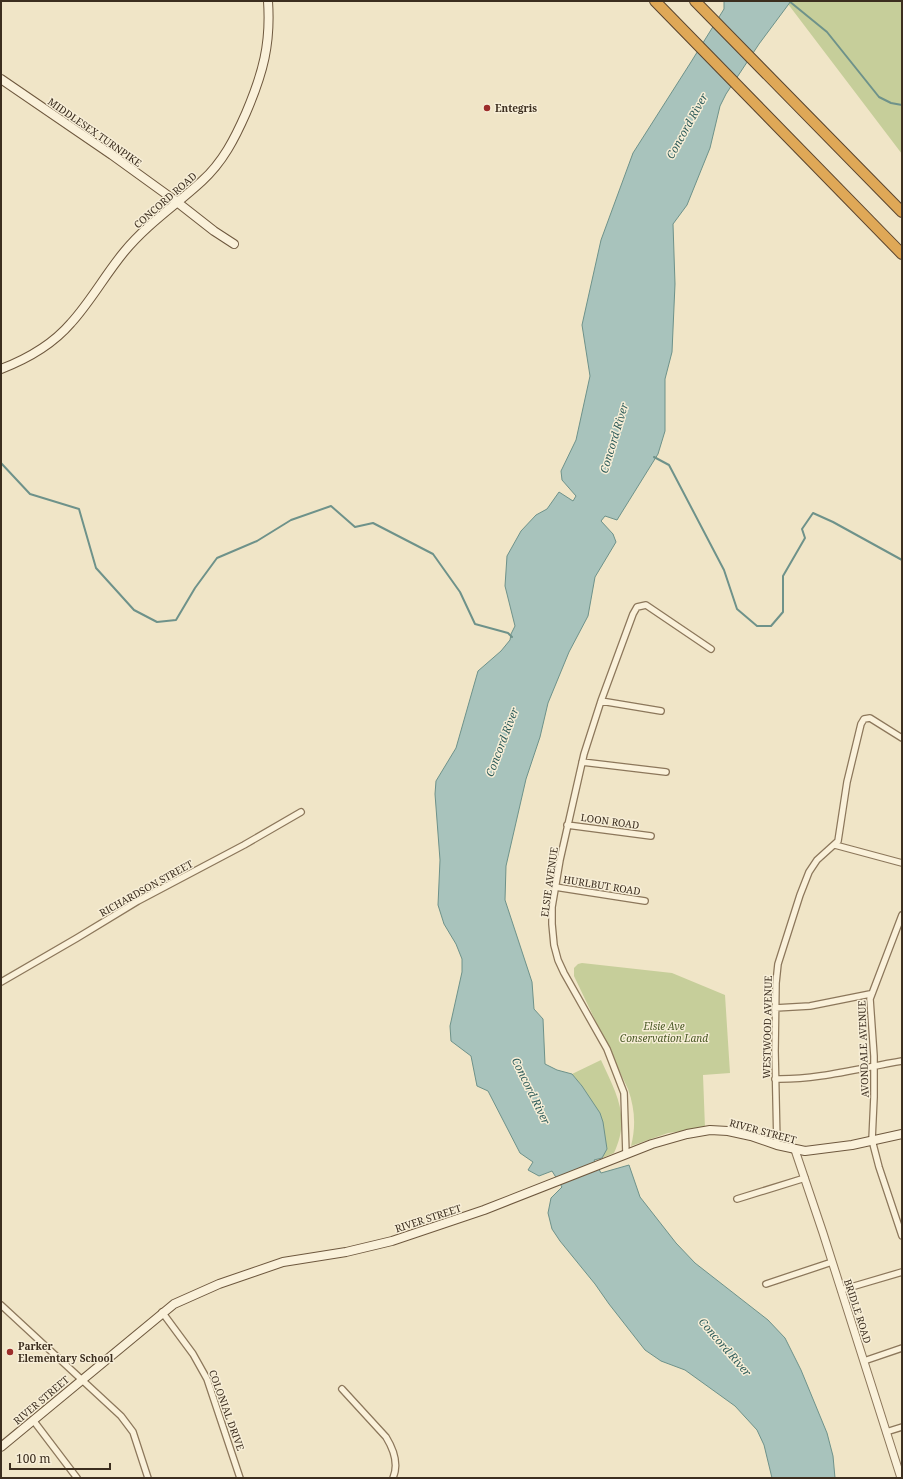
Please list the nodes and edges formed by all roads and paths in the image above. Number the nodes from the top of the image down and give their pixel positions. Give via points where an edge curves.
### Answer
1 (268, 1) edge
2 (655, 1) edge
3 (695, 1) edge
4 (1, 79) edge
5 (177, 202) junction
6 (902, 212) edge
7 (234, 244) dead end
8 (902, 254) edge
9 (1, 369) edge
10 (711, 649) dead end
11 (601, 701) junction
12 (661, 711) dead end
13 (902, 738) edge
14 (582, 762) junction
15 (666, 772) dead end
16 (301, 812) dead end
17 (568, 825) junction
18 (650, 836) dead end
19 (835, 845) junction
20 (902, 863) edge
21 (555, 887) junction
22 (645, 901) dead end
23 (902, 914) edge
24 (1, 982) edge
25 (870, 994) junction
26 (775, 1008) junction
27 (902, 1061) edge
28 (874, 1066) junction
29 (775, 1079) junction
30 (902, 1134) edge
31 (872, 1140) junction
32 (777, 1146) junction
33 (795, 1150) junction
34 (626, 1154) junction
35 (805, 1178) junction
36 (737, 1200) dead end
37 (902, 1236) edge
38 (832, 1262) junction
39 (902, 1272) edge
40 (766, 1284) dead end
41 (841, 1290) junction
42 (1, 1305) edge
43 (162, 1312) junction
44 (902, 1348) edge
45 (864, 1361) junction
46 (81, 1380) junction
47 (342, 1389) dead end
48 (32, 1420) junction
49 (902, 1427) edge
50 (886, 1432) junction
51 (1, 1447) edge
52 (78, 1478) edge
53 (148, 1478) edge
54 (240, 1478) edge
55 (393, 1478) edge
56 (901, 1478) edge

1 - 5 main road, CONCORD ROAD via 270,23 265,60 238,134 210,174
2 - 8 highway
3 - 6 highway
4 - 5 main road, MIDDLESEX TURNPIKE
5 - 7 main road, MIDDLESEX TURNPIKE
5 - 9 main road, CONCORD ROAD via 149,225 124,252 72,323 36,352
10 - 11 street, ELSIE AVENUE via 646,605 638,607 629,621
11 - 12 street
11 - 14 street, ELSIE AVENUE
13 - 19 street via 870,718 863,720 847,782 840,835
14 - 15 street
14 - 17 street, ELSIE AVENUE
16 - 24 street, RICHARDSON STREET via 138,901
17 - 18 street, LOON ROAD
17 - 21 street, ELSIE AVENUE
19 - 20 street
19 - 26 street, WESTWOOD AVENUE via 814,863 800,895 778,964
21 - 22 street, HURLBUT ROAD
21 - 34 street, ELSIE AVENUE via 552,907 554,945 564,973 607,1049 619,1079 625,1098
23 - 25 street, AVONDALE AVENUE
25 - 26 street via 810,1006
25 - 28 street, AVONDALE AVENUE
26 - 29 street, WESTWOOD AVENUE
27 - 28 street
28 - 29 street via 822,1076
28 - 31 street, AVONDALE AVENUE
29 - 32 street, WESTWOOD AVENUE
30 - 31 main road, RIVER STREET
31 - 33 main road, RIVER STREET via 816,1151
31 - 37 street, AVONDALE AVENUE
32 - 33 main road, RIVER STREET
32 - 34 main road, RIVER STREET via 736,1132 710,1130 673,1137
33 - 35 street, BRIDLE ROAD
34 - 43 main road, RIVER STREET via 484,1210 392,1241 346,1252 283,1262 219,1284
35 - 36 street
35 - 38 street, BRIDLE ROAD
38 - 40 street
38 - 41 street, BRIDLE ROAD
39 - 41 street
41 - 45 street, BRIDLE ROAD
42 - 46 street
43 - 46 main road, RIVER STREET
43 - 54 street, COLONIAL DRIVE via 193,1354 207,1379
44 - 45 street
45 - 50 street, BRIDLE ROAD
46 - 48 main road, RIVER STREET
46 - 53 street via 121,1416 133,1432
47 - 55 street via 391,1446 396,1463
48 - 51 main road, RIVER STREET
48 - 52 street
49 - 50 street
50 - 56 street, BRIDLE ROAD

